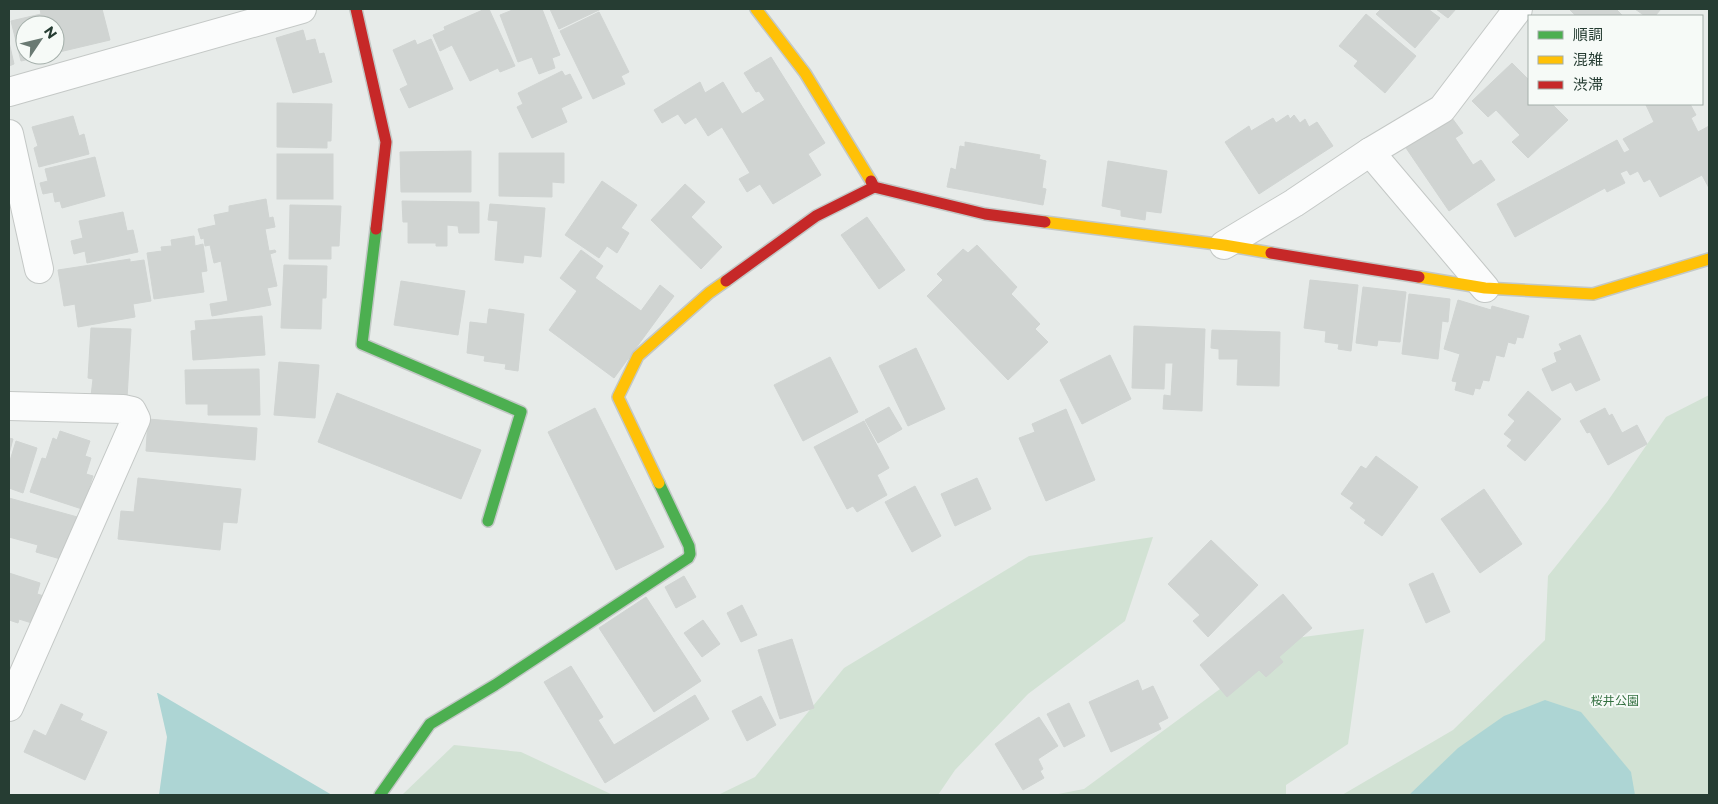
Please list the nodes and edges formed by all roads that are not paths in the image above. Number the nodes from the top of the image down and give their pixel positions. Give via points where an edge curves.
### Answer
1 (302, 9) edge
2 (356, 9) edge
3 (756, 9) edge
4 (1518, 9) edge
5 (9, 92) edge
6 (9, 134) edge
7 (1370, 152) junction
8 (874, 187) junction
9 (1224, 245) junction
10 (1709, 259) edge
11 (39, 269) dead end
12 (1485, 288) junction
13 (9, 406) edge
14 (488, 521) dead end
15 (9, 707) edge
16 (380, 795) edge

1 - 5 street
2 - 14 street via 386,142 362,344 521,412
3 - 8 street via 805,73
4 - 7 street via 1442,109
6 - 11 street
7 - 9 street via 1294,204
7 - 12 street
8 - 9 street via 984,214
8 - 16 street via 816,216 709,293 638,356 618,397 689,546 688,558 430,724
9 - 12 street
10 - 12 street via 1593,294
13 - 15 street via 123,409 132,411 136,419

